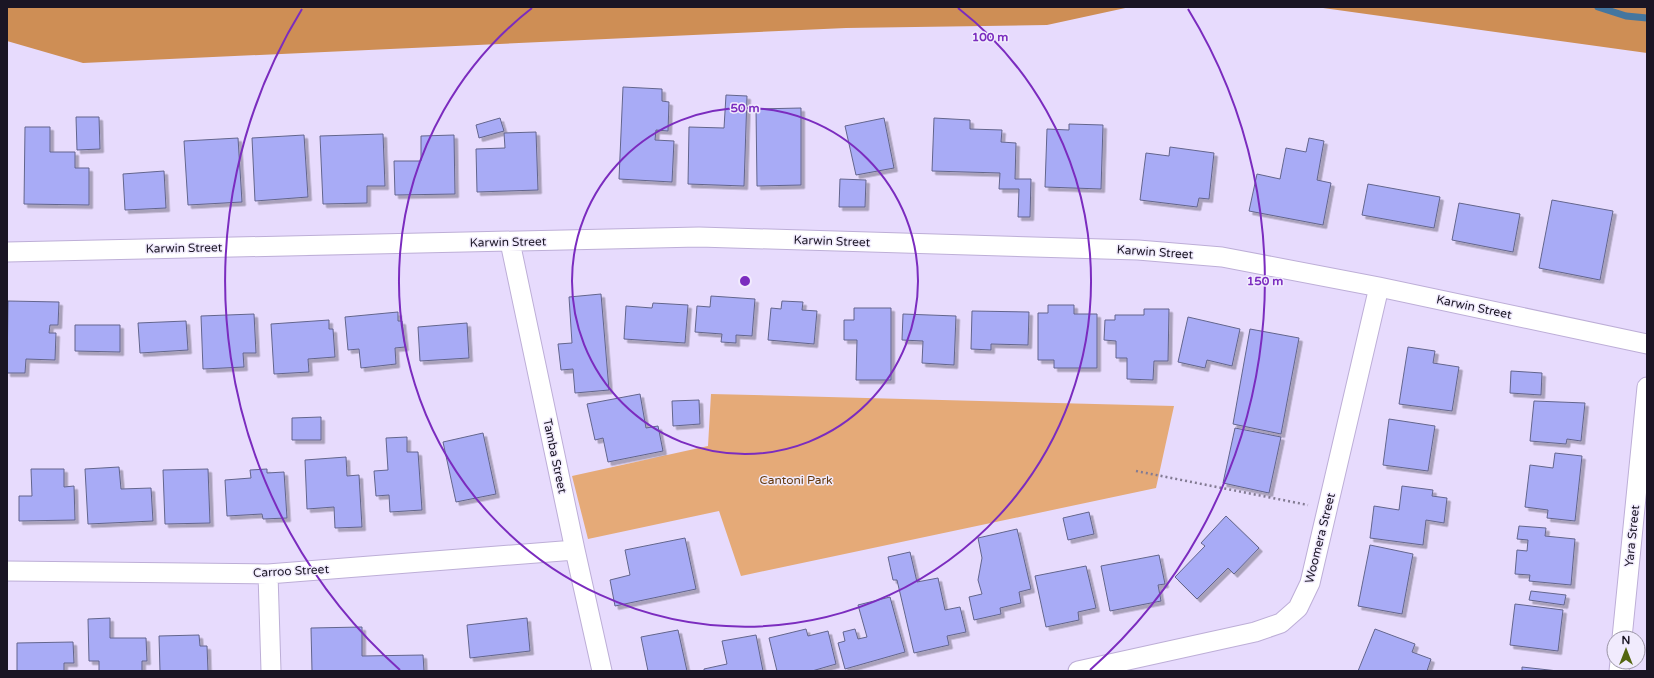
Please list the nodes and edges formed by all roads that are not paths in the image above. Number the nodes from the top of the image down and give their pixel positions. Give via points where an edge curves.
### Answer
1 (510, 242) junction
2 (7, 252) edge
3 (1379, 287) junction
4 (1647, 344) edge
5 (1647, 387) edge
6 (575, 550) junction
7 (7, 571) edge
8 (268, 574) junction
9 (1623, 630) edge
10 (271, 671) edge
11 (602, 671) edge
12 (1078, 671) edge

1 - 2 street, Karwin Street
1 - 3 street, Karwin Street via 699,237 1138,250 1222,257
1 - 6 street, Tamba Street
3 - 4 street, Karwin Street
3 - 12 street, Woomera Street via 1310,583 1298,608 1281,623 1255,632
5 - 9 street, Yara Street
6 - 8 street, Carroo Street
6 - 11 street, Tamba Street
7 - 8 street, Carroo Street
8 - 10 street

